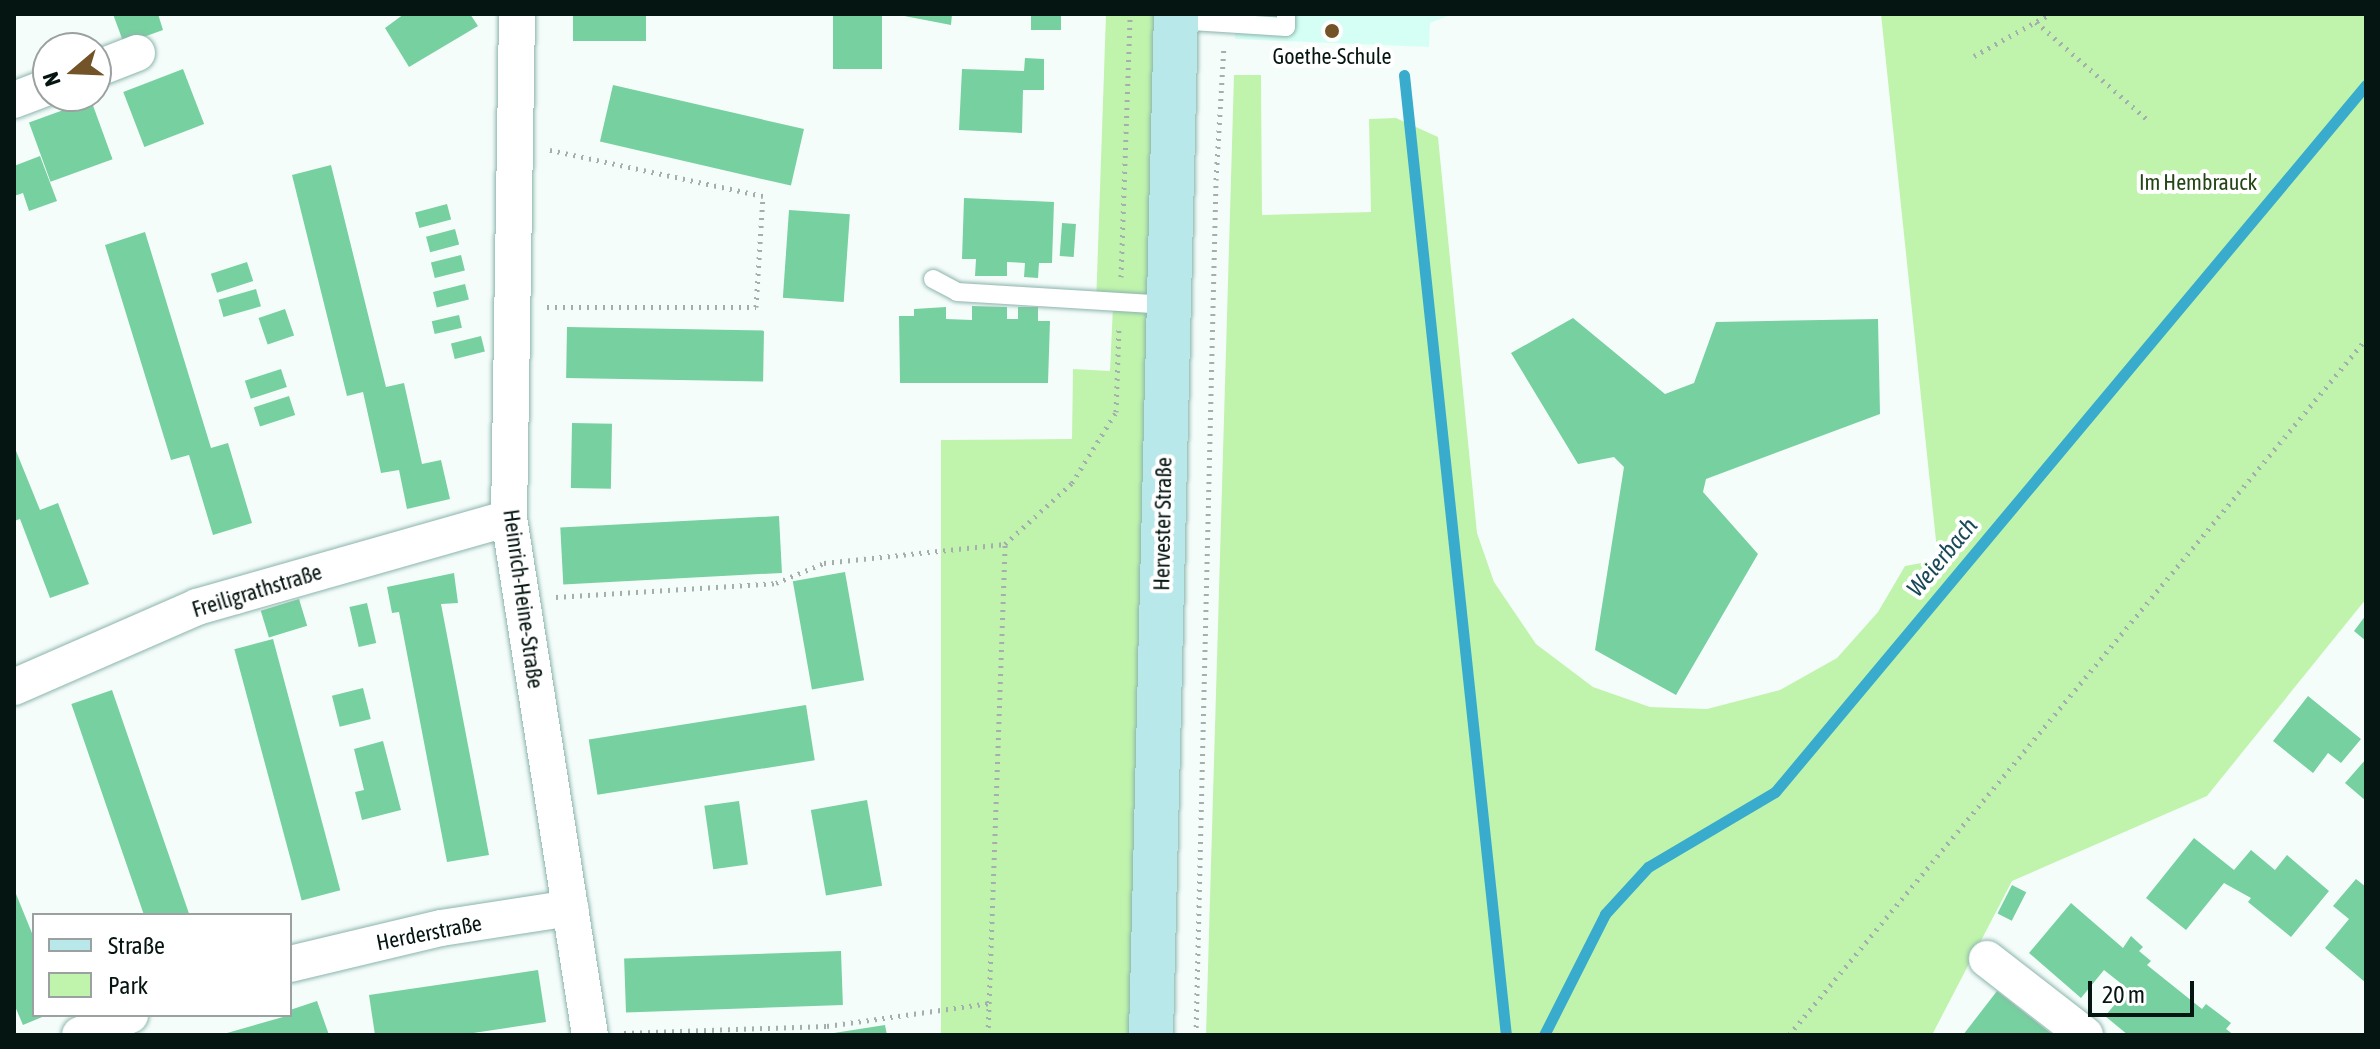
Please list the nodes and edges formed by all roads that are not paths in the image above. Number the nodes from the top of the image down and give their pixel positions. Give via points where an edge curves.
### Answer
1 (517, 14) edge
2 (1286, 14) edge
3 (1176, 17) edge
4 (137, 53) dead end
5 (112, 63) edge
6 (933, 279) dead end
7 (1169, 305) junction
8 (509, 518) junction
9 (14, 687) edge
10 (570, 908) junction
11 (1987, 959) dead end
12 (292, 964) edge
13 (125, 1017) edge
14 (80, 1035) edge
15 (590, 1035) edge
16 (1151, 1035) edge
17 (2085, 1035) edge

1 - 8 street, Heinrich-Heine-Straße
2 - 3 lane via 1286,27
3 - 7 main road, Hervester Straße
4 - 5 street
6 - 7 lane via 957,292
7 - 16 main road, Hervester Straße
8 - 9 street, Freiligrathstraße via 197,607
8 - 10 street, Heinrich-Heine-Straße
10 - 12 street, Herderstraße via 441,928
10 - 15 street, Heinrich-Heine-Straße
11 - 17 street
13 - 14 street

